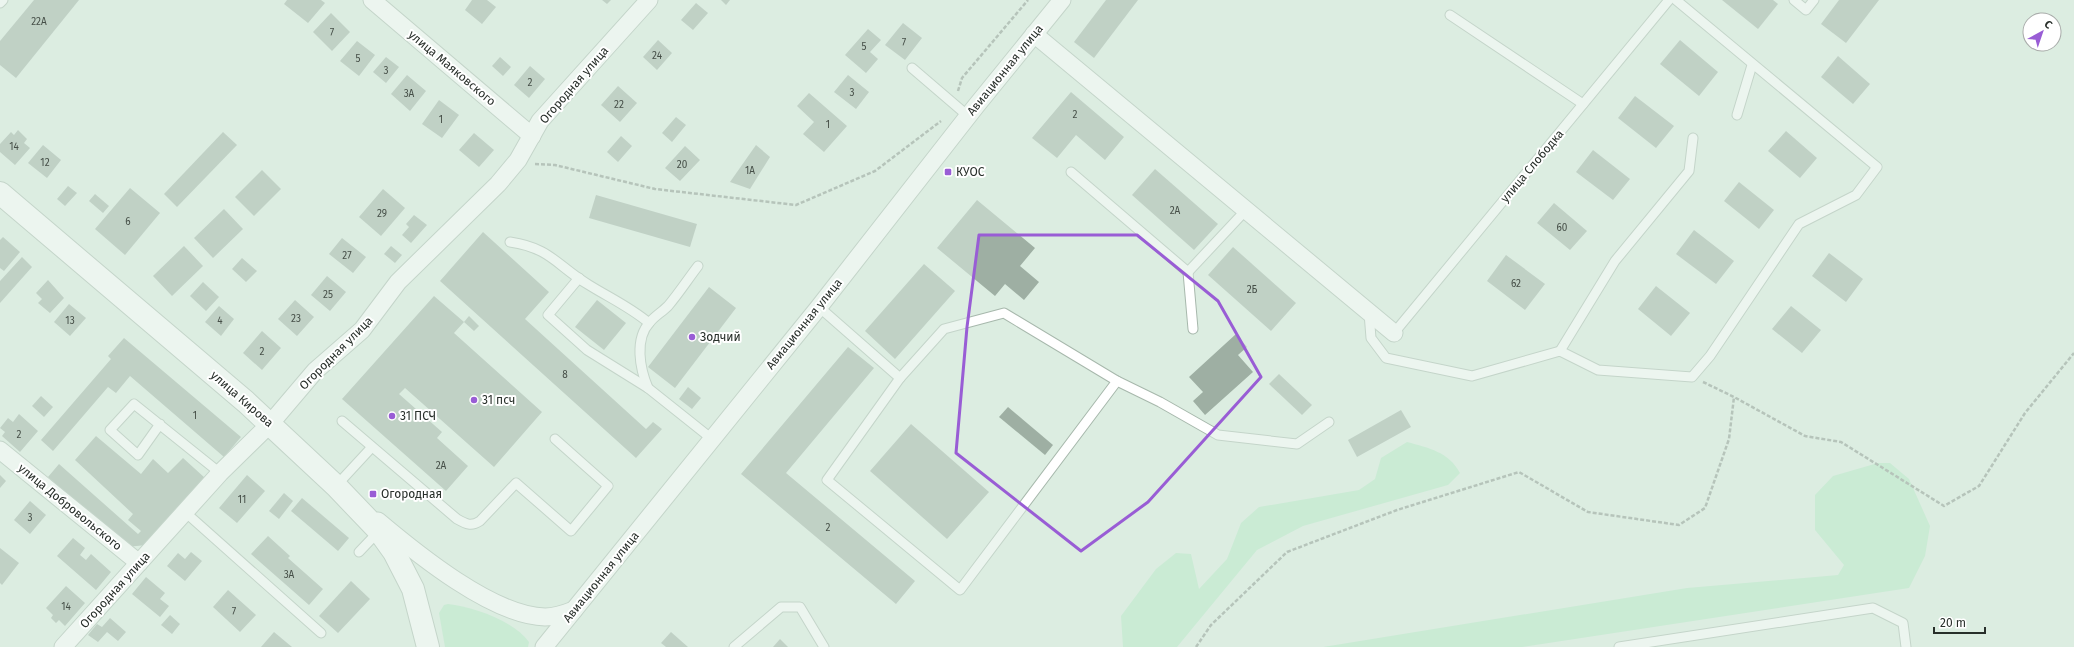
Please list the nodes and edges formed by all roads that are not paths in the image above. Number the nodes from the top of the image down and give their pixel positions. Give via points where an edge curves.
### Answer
1 (3, 0) edge
2 (372, 0) edge
3 (649, 0) edge
4 (1062, 0) edge
5 (1669, 0) edge
6 (1676, 0) edge
7 (1794, 0) edge
8 (1814, 0) edge
9 (0, 4) edge
10 (1450, 15) dead end
11 (1034, 34) junction
12 (1752, 65) junction
13 (912, 68) dead end
14 (1583, 104) junction
15 (964, 111) junction
16 (1737, 115) dead end
17 (532, 136) junction
18 (1693, 138) dead end
19 (1071, 172) dead end
20 (0, 193) edge
21 (1246, 210) junction
22 (510, 242) dead end
23 (698, 266) dead end
24 (1188, 272) junction
25 (579, 278) junction
26 (819, 307) junction
27 (1369, 312) junction
28 (649, 322) junction
29 (1193, 329) dead end
30 (1394, 332) joint
31 (1560, 351) junction
32 (900, 378) junction
33 (1117, 381) junction
34 (648, 388) junction
35 (342, 422) dead end
36 (1329, 422) dead end
37 (160, 424) junction
38 (270, 424) junction
39 (555, 439) dead end
40 (712, 439) junction
41 (372, 447) junction
42 (0, 450) edge
43 (220, 473) junction
44 (336, 486) junction
45 (185, 512) junction
46 (379, 531) junction
47 (359, 552) dead end
48 (139, 563) junction
49 (574, 610) junction
50 (321, 634) dead end
51 (63, 647) edge
52 (428, 647) edge
53 (544, 647) edge
54 (734, 647) edge
55 (824, 647) edge
56 (1619, 647) edge
57 (1906, 647) edge

1 - 9 lane
2 - 17 street, улица Маяковского
3 - 17 street, Огородная улица via 540,121
4 - 11 street, Авиационная улица
5 - 14 lane, улица Слободка
6 - 12 lane
7 - 8 lane via 1806,10
10 - 14 lane
11 - 15 street, Авиационная улица
11 - 21 street
12 - 16 lane
12 - 31 lane via 1877,167 1856,196 1799,224 1710,356 1692,377 1598,370
13 - 15 lane
14 - 30 lane, улица Слободка
15 - 26 street, Авиационная улица
17 - 38 street, Огородная улица via 518,160 498,184 398,282 362,330 314,371
18 - 31 lane via 1689,171 1615,261
19 - 24 lane
20 - 38 main road, улица Кирова
21 - 24 lane
21 - 27 street
22 - 25 lane via 525,244 552,256
23 - 28 lane via 668,305
24 - 29 lane
25 - 28 lane via 629,307
25 - 34 lane via 548,315 587,350
26 - 32 lane
26 - 40 street, Авиационная улица
27 - 30 street
27 - 31 lane via 1372,338 1386,358 1472,376
28 - 34 lane via 640,351 641,372
32 - 33 lane via 944,329 1004,313
32 - 33 lane via 826,480 960,590
33 - 36 lane via 1218,435 1298,444
34 - 40 lane
35 - 41 lane
37 - 37 lane via 134,404 110,430 138,455
37 - 43 lane
38 - 43 street, Огородная улица
38 - 44 main road, улица Кирова
39 - 41 lane via 608,486 571,531 516,483 480,521 474,525 466,524
40 - 49 street, Авиационная улица
41 - 44 lane
42 - 48 street, улица Добровольского
43 - 45 street, Огородная улица
44 - 46 main road, улица Кирова
44 - 49 street via 416,552 478,594 529,614 544,617 558,616
45 - 48 street, Огородная улица
45 - 50 lane
46 - 47 lane
46 - 52 main road, улица Кирова via 394,552 412,589
48 - 51 street, Огородная улица
49 - 53 street, Авиационная улица
54 - 55 lane via 781,606 800,606
56 - 57 lane via 1874,608 1903,623

